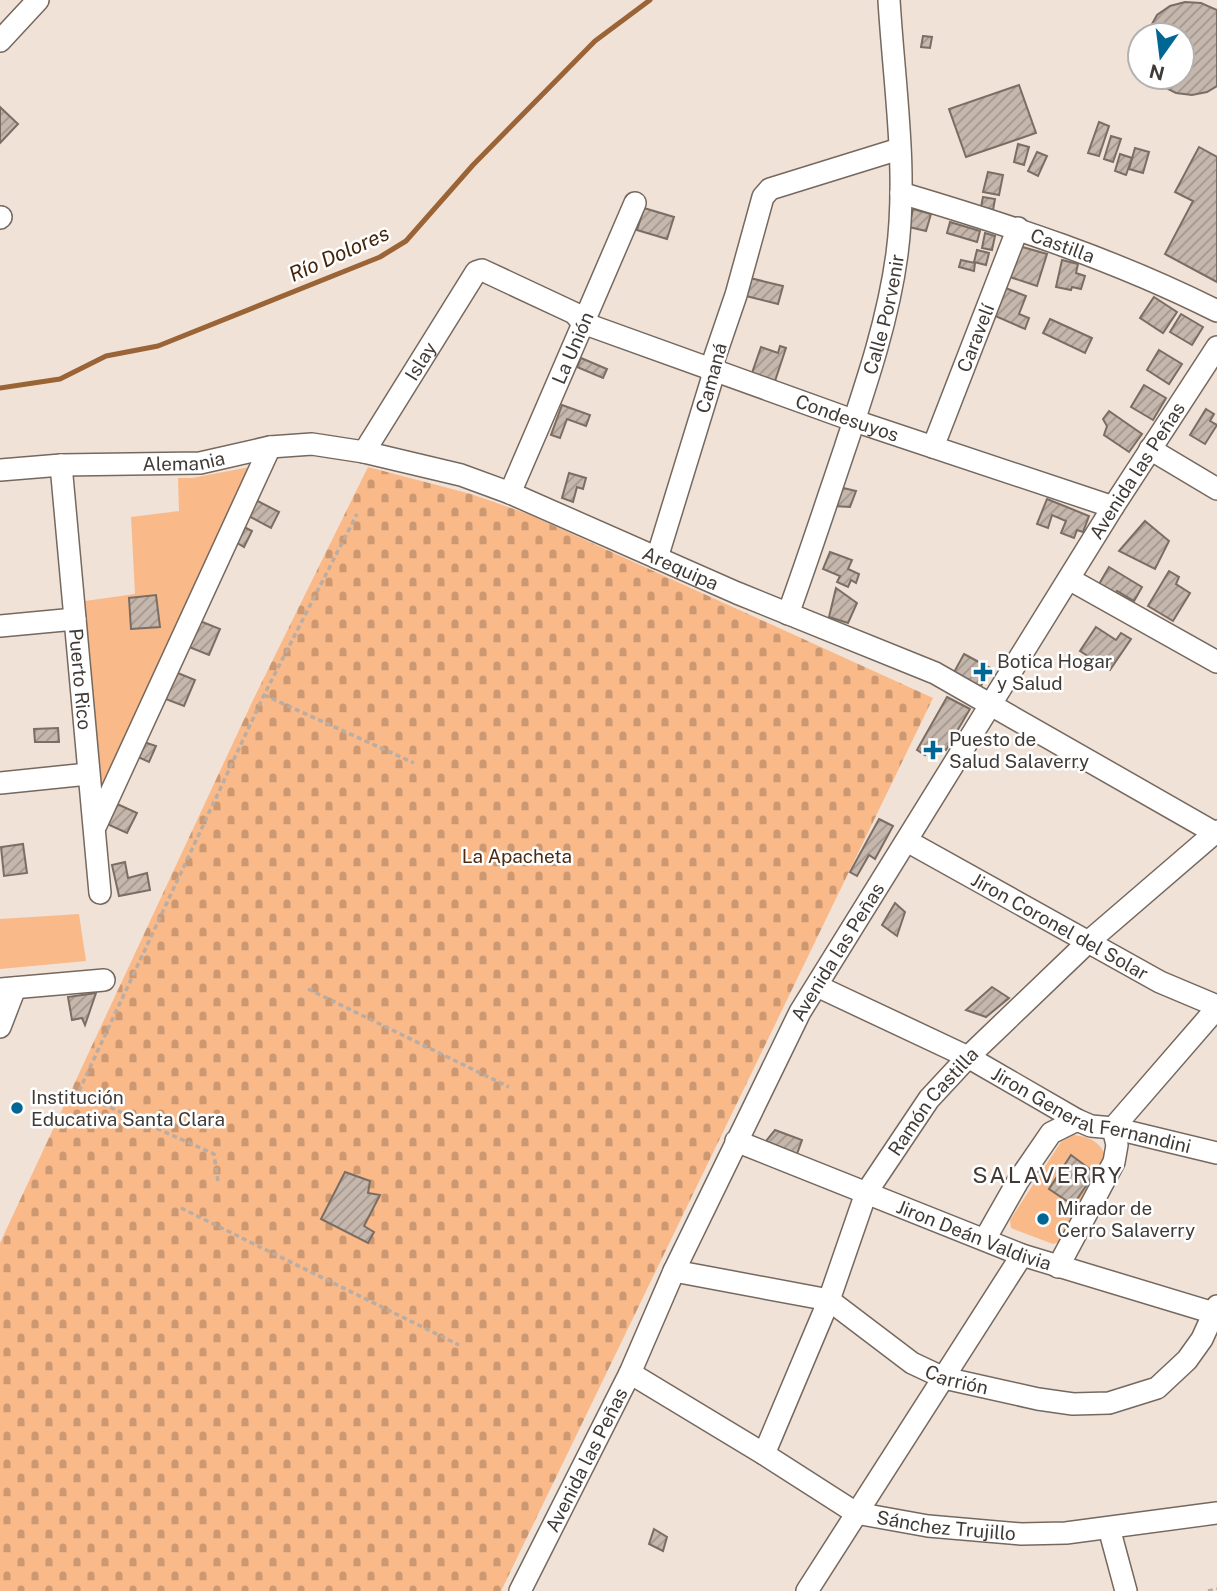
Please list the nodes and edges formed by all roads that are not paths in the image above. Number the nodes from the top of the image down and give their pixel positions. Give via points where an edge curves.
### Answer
1 (15, 0) edge
2 (38, 0) edge
3 (889, 0) edge
4 (15, 23) junction
5 (0, 41) edge
6 (899, 149) junction
7 (901, 193) junction
8 (635, 203) dead end
9 (1018, 228) junction
10 (476, 272) joint
11 (1217, 311) edge
12 (583, 323) junction
13 (1217, 347) edge
14 (711, 368) junction
15 (855, 421) junction
16 (270, 447) junction
17 (933, 447) junction
18 (1150, 449) junction
19 (364, 452) junction
20 (61, 465) junction
21 (0, 470) edge
22 (1217, 489) edge
23 (510, 493) junction
24 (1113, 507) junction
25 (657, 558) junction
26 (1069, 579) junction
27 (788, 614) junction
28 (75, 619) junction
29 (0, 626) edge
30 (1217, 663) edge
31 (989, 705) junction
32 (88, 774) junction
33 (0, 783) edge
34 (95, 827) junction
35 (1216, 833) edge
36 (907, 841) junction
37 (100, 893) dead end
38 (1088, 942) junction
39 (104, 979) dead end
40 (817, 986) junction
41 (7, 989) edge
42 (1217, 1007) edge
43 (0, 1027) edge
44 (968, 1057) junction
45 (1077, 1120) junction
46 (1113, 1128) junction
47 (736, 1141) junction
48 (1217, 1153) edge
49 (866, 1193) junction
50 (985, 1239) junction
51 (1023, 1255) junction
52 (1058, 1267) junction
53 (674, 1270) junction
54 (829, 1300) junction
55 (1216, 1311) edge
56 (630, 1373) junction
57 (944, 1378) junction
58 (764, 1454) junction
59 (856, 1513) junction
60 (1217, 1513) edge
61 (1108, 1528) junction
62 (520, 1591) edge
63 (807, 1591) edge
64 (1126, 1591) edge

1 - 4 street
2 - 4 street
3 - 6 street, Calle Porvenir
4 - 5 street
6 - 7 street, Calle Porvenir
6 - 14 street, Camaná via 770,189 763,197
7 - 9 street, Castilla
7 - 15 street, Calle Porvenir via 886,315
8 - 12 street, La Unión
9 - 11 street, Castilla via 1164,285
9 - 17 street, Caravelí
10 - 12 street, Condesuyos via 482,270 574,313
10 - 19 street, Islay
12 - 14 street, Condesuyos
12 - 23 street, La Unión
13 - 18 street, Avenida las Peñas
14 - 15 street, Condesuyos
14 - 25 street, Camaná via 712,379
15 - 17 street, Condesuyos
15 - 27 street, Calle Porvenir
16 - 19 street, Alemania via 312,443
16 - 20 street, Alemania via 200,463
16 - 34 street
17 - 24 street, Condesuyos
18 - 22 street
18 - 24 street, Avenida las Peñas
19 - 23 street, Arequipa via 461,475
20 - 21 street, Alemania
20 - 28 street, Puerto Rico
23 - 25 street, Arequipa
24 - 26 street, Avenida las Peñas
25 - 27 street, Arequipa
26 - 30 street
26 - 31 street, Avenida las Peñas
27 - 31 street, Arequipa via 935,673
28 - 29 street
28 - 32 street, Puerto Rico
31 - 35 street, Arequipa
31 - 36 street, Avenida las Peñas
32 - 33 street
32 - 34 street, Puerto Rico
34 - 37 street, Puerto Rico
35 - 38 street, Ramón Castilla
36 - 38 street, Jiron Coronel del Solar
36 - 40 street, Avenida las Peñas
38 - 42 street, Jiron Coronel del Solar
38 - 44 street, Ramón Castilla
39 - 41 street
40 - 44 street, Jiron General Fernandini
40 - 47 street, Avenida las Peñas
41 - 43 street
42 - 46 street
44 - 45 street, Jiron General Fernandini
44 - 49 street, Ramón Castilla via 929,1098
45 - 46 street, Jiron General Fernandini
45 - 50 street via 1051,1133
46 - 48 street, Jiron General Fernandini
46 - 52 street via 1114,1162
47 - 49 street, Jiron Deán Valdivia
47 - 53 street, Avenida las Peñas
49 - 50 street, Jiron Deán Valdivia
49 - 54 street, Ramón Castilla
50 - 51 street, Jiron Deán Valdivia
51 - 52 street, Jiron Deán Valdivia
51 - 57 street
52 - 55 street, Jiron Deán Valdivia
53 - 54 street, Carrión
53 - 56 street, Avenida las Peñas
54 - 57 street, Carrión via 912,1363
54 - 58 street, Ramón Castilla
55 - 57 street, Carrión via 1202,1339 1171,1376 1157,1388 1109,1403 1038,1399
56 - 58 street, Sánchez Trujillo
56 - 62 street, Avenida las Peñas
57 - 59 street
58 - 59 street, Sánchez Trujillo
59 - 61 street, Sánchez Trujillo via 928,1526 1021,1534
59 - 63 street
60 - 61 street, Sánchez Trujillo
61 - 64 street

